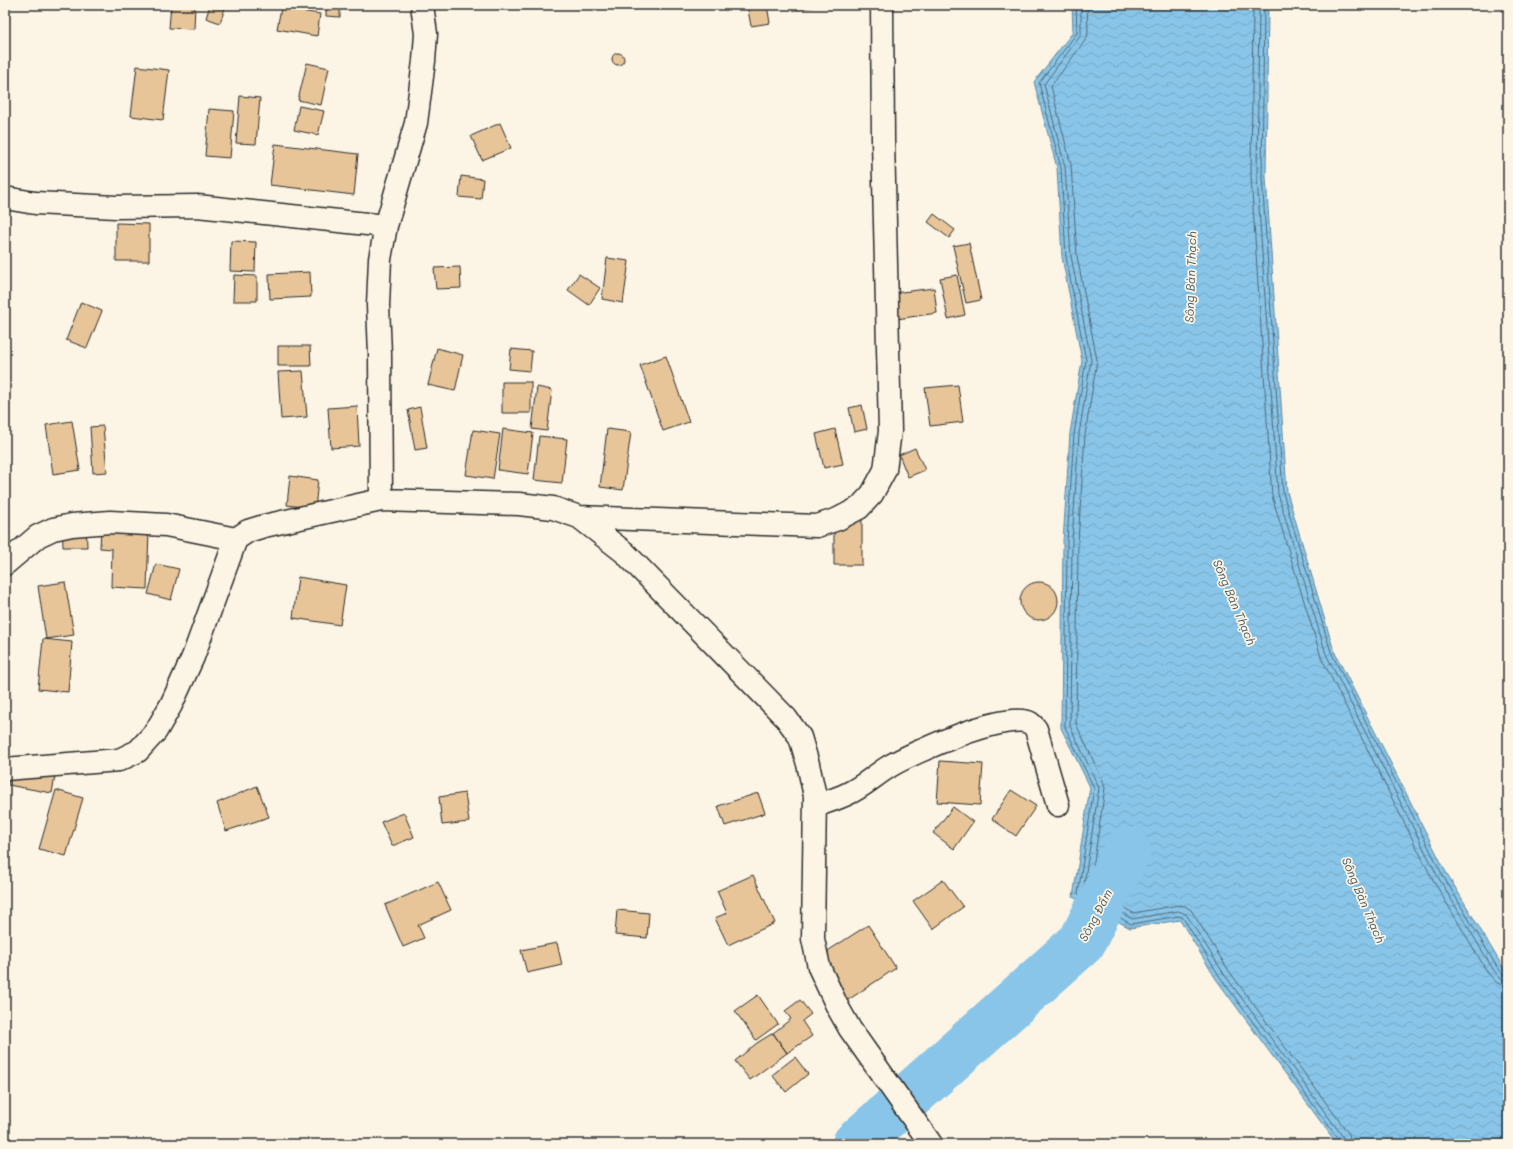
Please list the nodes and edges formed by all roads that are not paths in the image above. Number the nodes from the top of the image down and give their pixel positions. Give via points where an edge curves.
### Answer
1 (422, 5) edge
2 (882, 5) edge
3 (5, 198) edge
4 (386, 226) junction
5 (381, 500) junction
6 (579, 516) junction
7 (236, 539) junction
8 (5, 564) edge
9 (5, 769) edge
10 (1058, 805) dead end
11 (815, 806) junction
12 (931, 1144) edge

1 - 4 street via 426,34 416,122
2 - 6 street via 890,431 885,470 872,494 859,508 817,526
3 - 4 street via 35,204 197,206
4 - 5 street via 380,259 378,305
5 - 6 street via 519,504 553,508
5 - 7 street via 264,526 248,531
6 - 11 street via 624,552 786,718 800,737 815,796
7 - 8 street via 166,525 110,522 72,525 53,529 38,536
7 - 9 street via 193,657 171,705 156,731 138,751 119,760
10 - 11 street via 1036,730 1030,722 1016,720 1003,721 936,743 890,766 847,795
11 - 12 street via 813,939 819,967 850,1030

